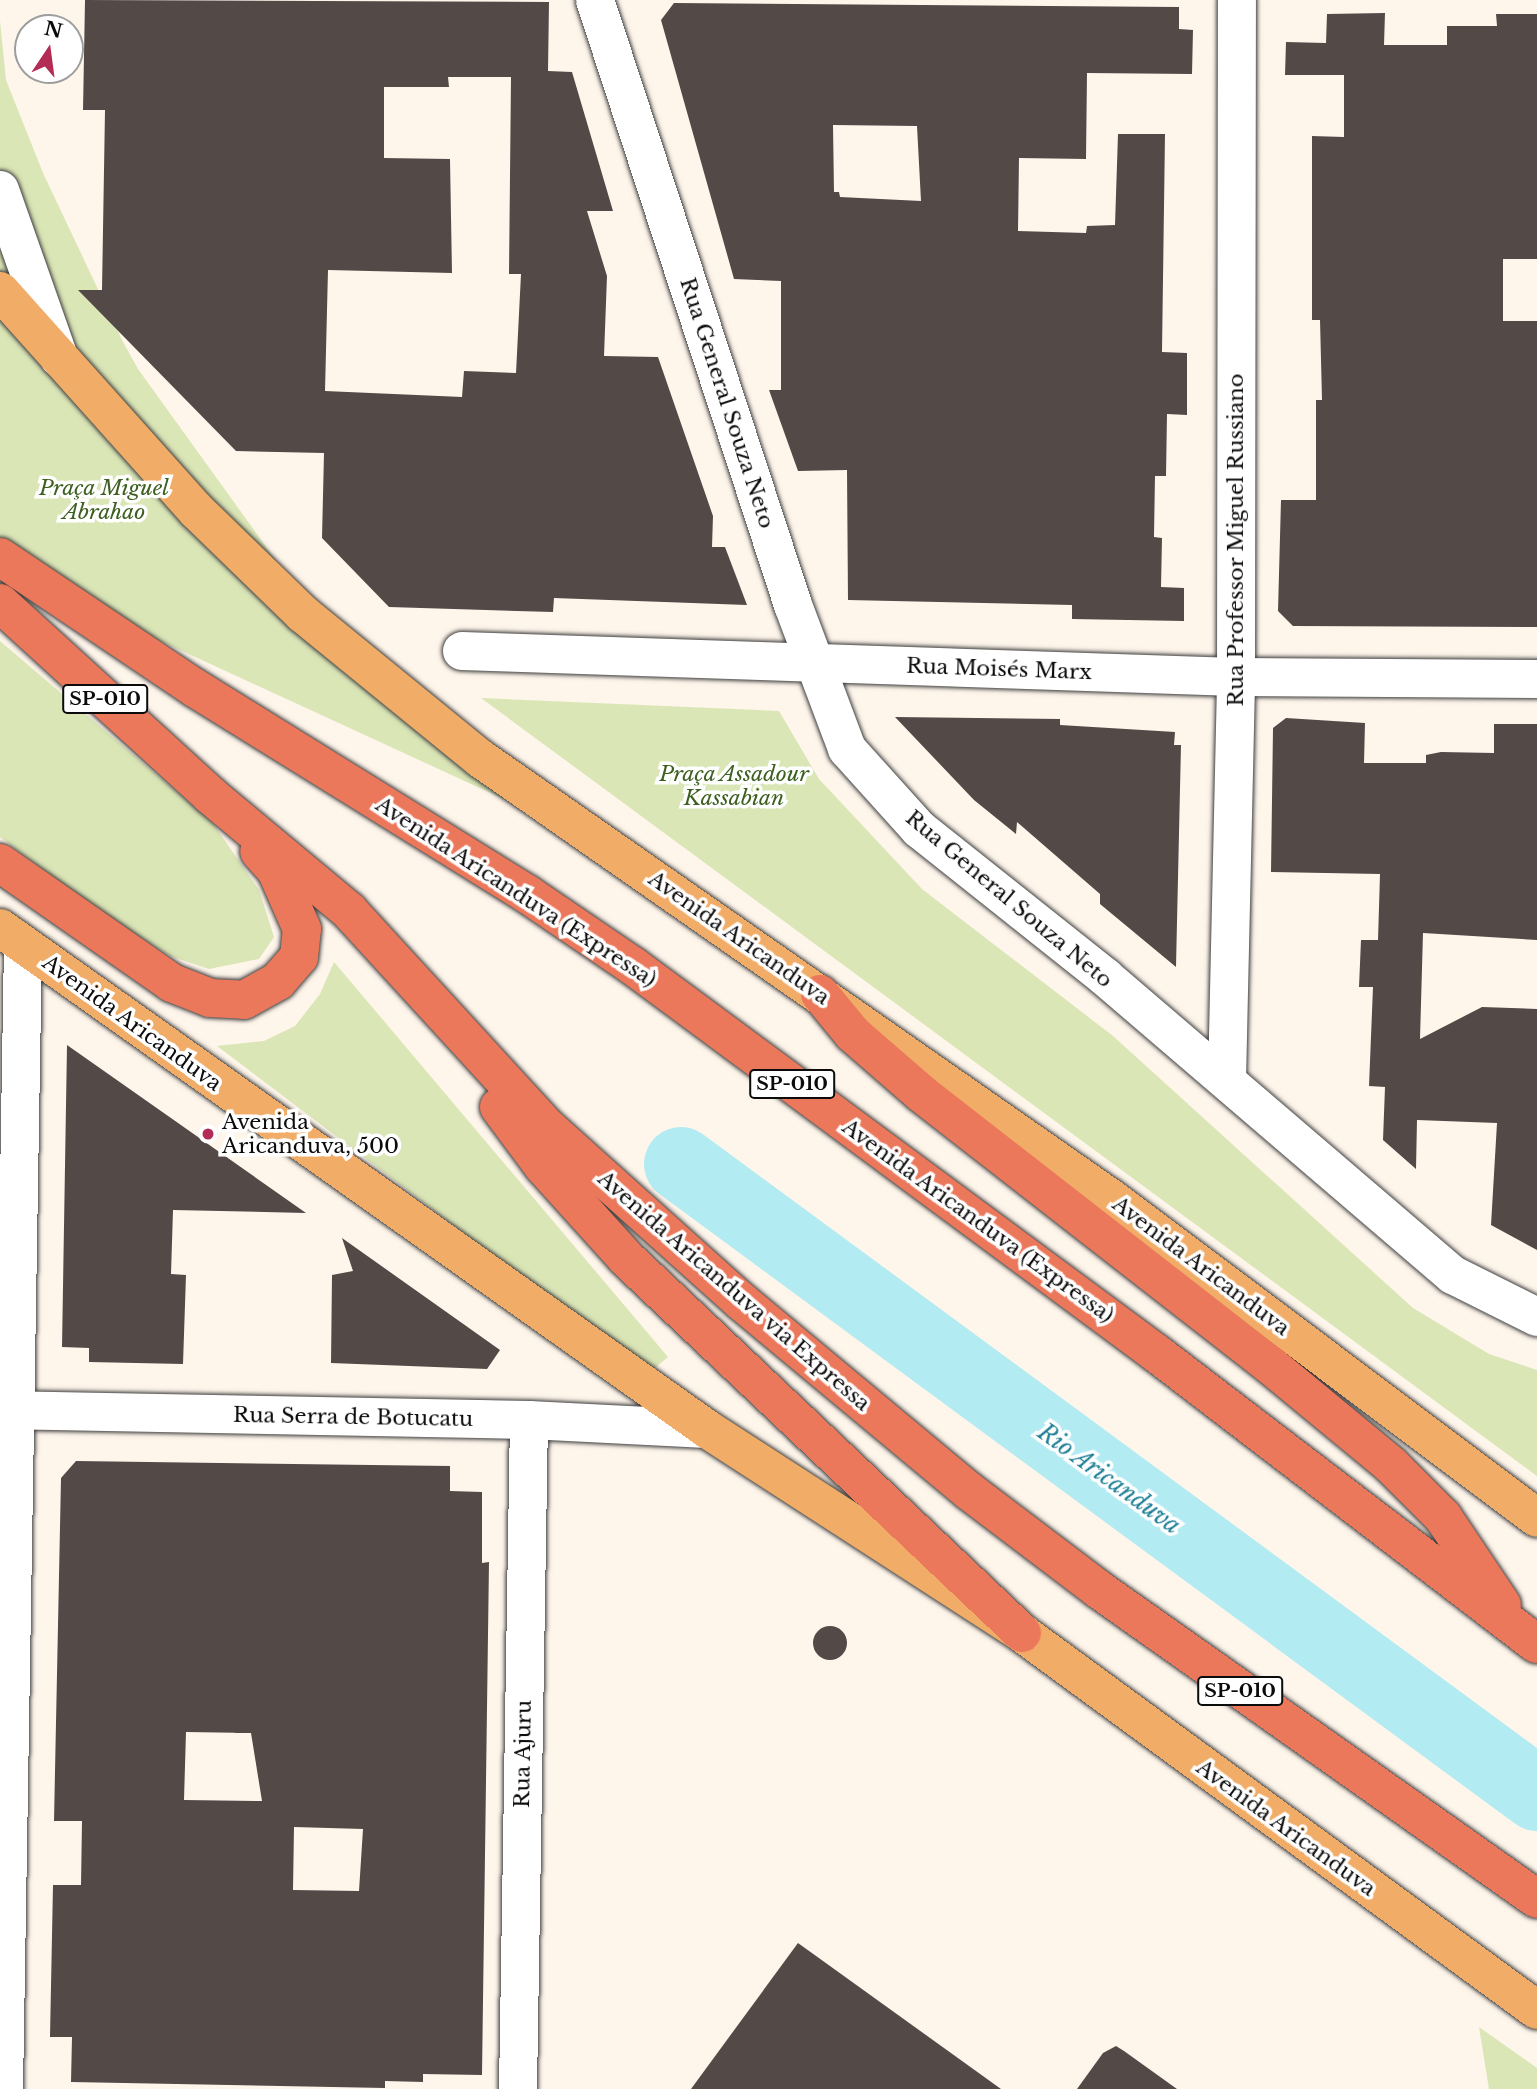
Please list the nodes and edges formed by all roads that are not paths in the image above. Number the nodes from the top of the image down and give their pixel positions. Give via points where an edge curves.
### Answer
1 (595, 0) edge
2 (1237, 0) edge
3 (0, 190) edge
4 (0, 291) edge
5 (59, 358) junction
6 (8, 563) edge
7 (0, 603) edge
8 (462, 651) dead end
9 (813, 662) junction
10 (1237, 677) junction
11 (1537, 679) edge
12 (210, 795) junction
13 (0, 863) edge
14 (12, 937) edge
15 (820, 994) junction
16 (441, 1017) junction
17 (1227, 1080) junction
18 (1537, 1317) edge
19 (8, 1410) edge
20 (529, 1420) junction
21 (707, 1429) junction
22 (1537, 1518) edge
23 (1022, 1633) junction
24 (1529, 1638) edge
25 (1537, 1899) edge
26 (1537, 2010) edge
27 (4, 2089) edge
28 (518, 2089) edge

1 - 9 street, Rua General Souza Neto
2 - 10 street, Rua Professor Miguel Russiano
3 - 5 street
4 - 5 main road, Avenida Aricanduva
5 - 15 main road, Avenida Aricanduva via 197,511 303,614 481,759
6 - 24 highway, Avenida Aricanduva (Expressa) / SP-010 via 633,966 1156,1353
7 - 12 highway, Avenida Aricanduva via Expressa / SP-010
8 - 9 street, Rua Moisés Marx
9 - 10 street, Rua Moisés Marx
9 - 17 street, Rua General Souza Neto via 847,749 919,830
10 - 11 street, Rua Moisés Marx
10 - 17 street, Rua Professor Miguel Russiano
12 - 13 highway via 276,870 302,929 299,957 278,981 244,1000 211,998 172,983
12 - 16 highway, Avenida Aricanduva via Expressa / SP-010 via 349,911
14 - 19 street
14 - 21 main road, Avenida Aricanduva
15 - 22 main road, Avenida Aricanduva via 1112,1199
15 - 24 highway via 853,1034 922,1094 1391,1465 1443,1517
16 - 23 highway via 543,1166 626,1259
16 - 25 highway, Avenida Aricanduva via Expressa / SP-010 via 558,1137 742,1302 969,1491 1121,1605
17 - 18 street, Rua General Souza Neto via 1454,1275
19 - 20 street, Rua Serra de Botucatu
19 - 27 street
20 - 21 street, Rua Serra de Botucatu
20 - 28 street, Rua Ajuru
21 - 23 main road, Avenida Aricanduva
23 - 26 main road, Avenida Aricanduva

